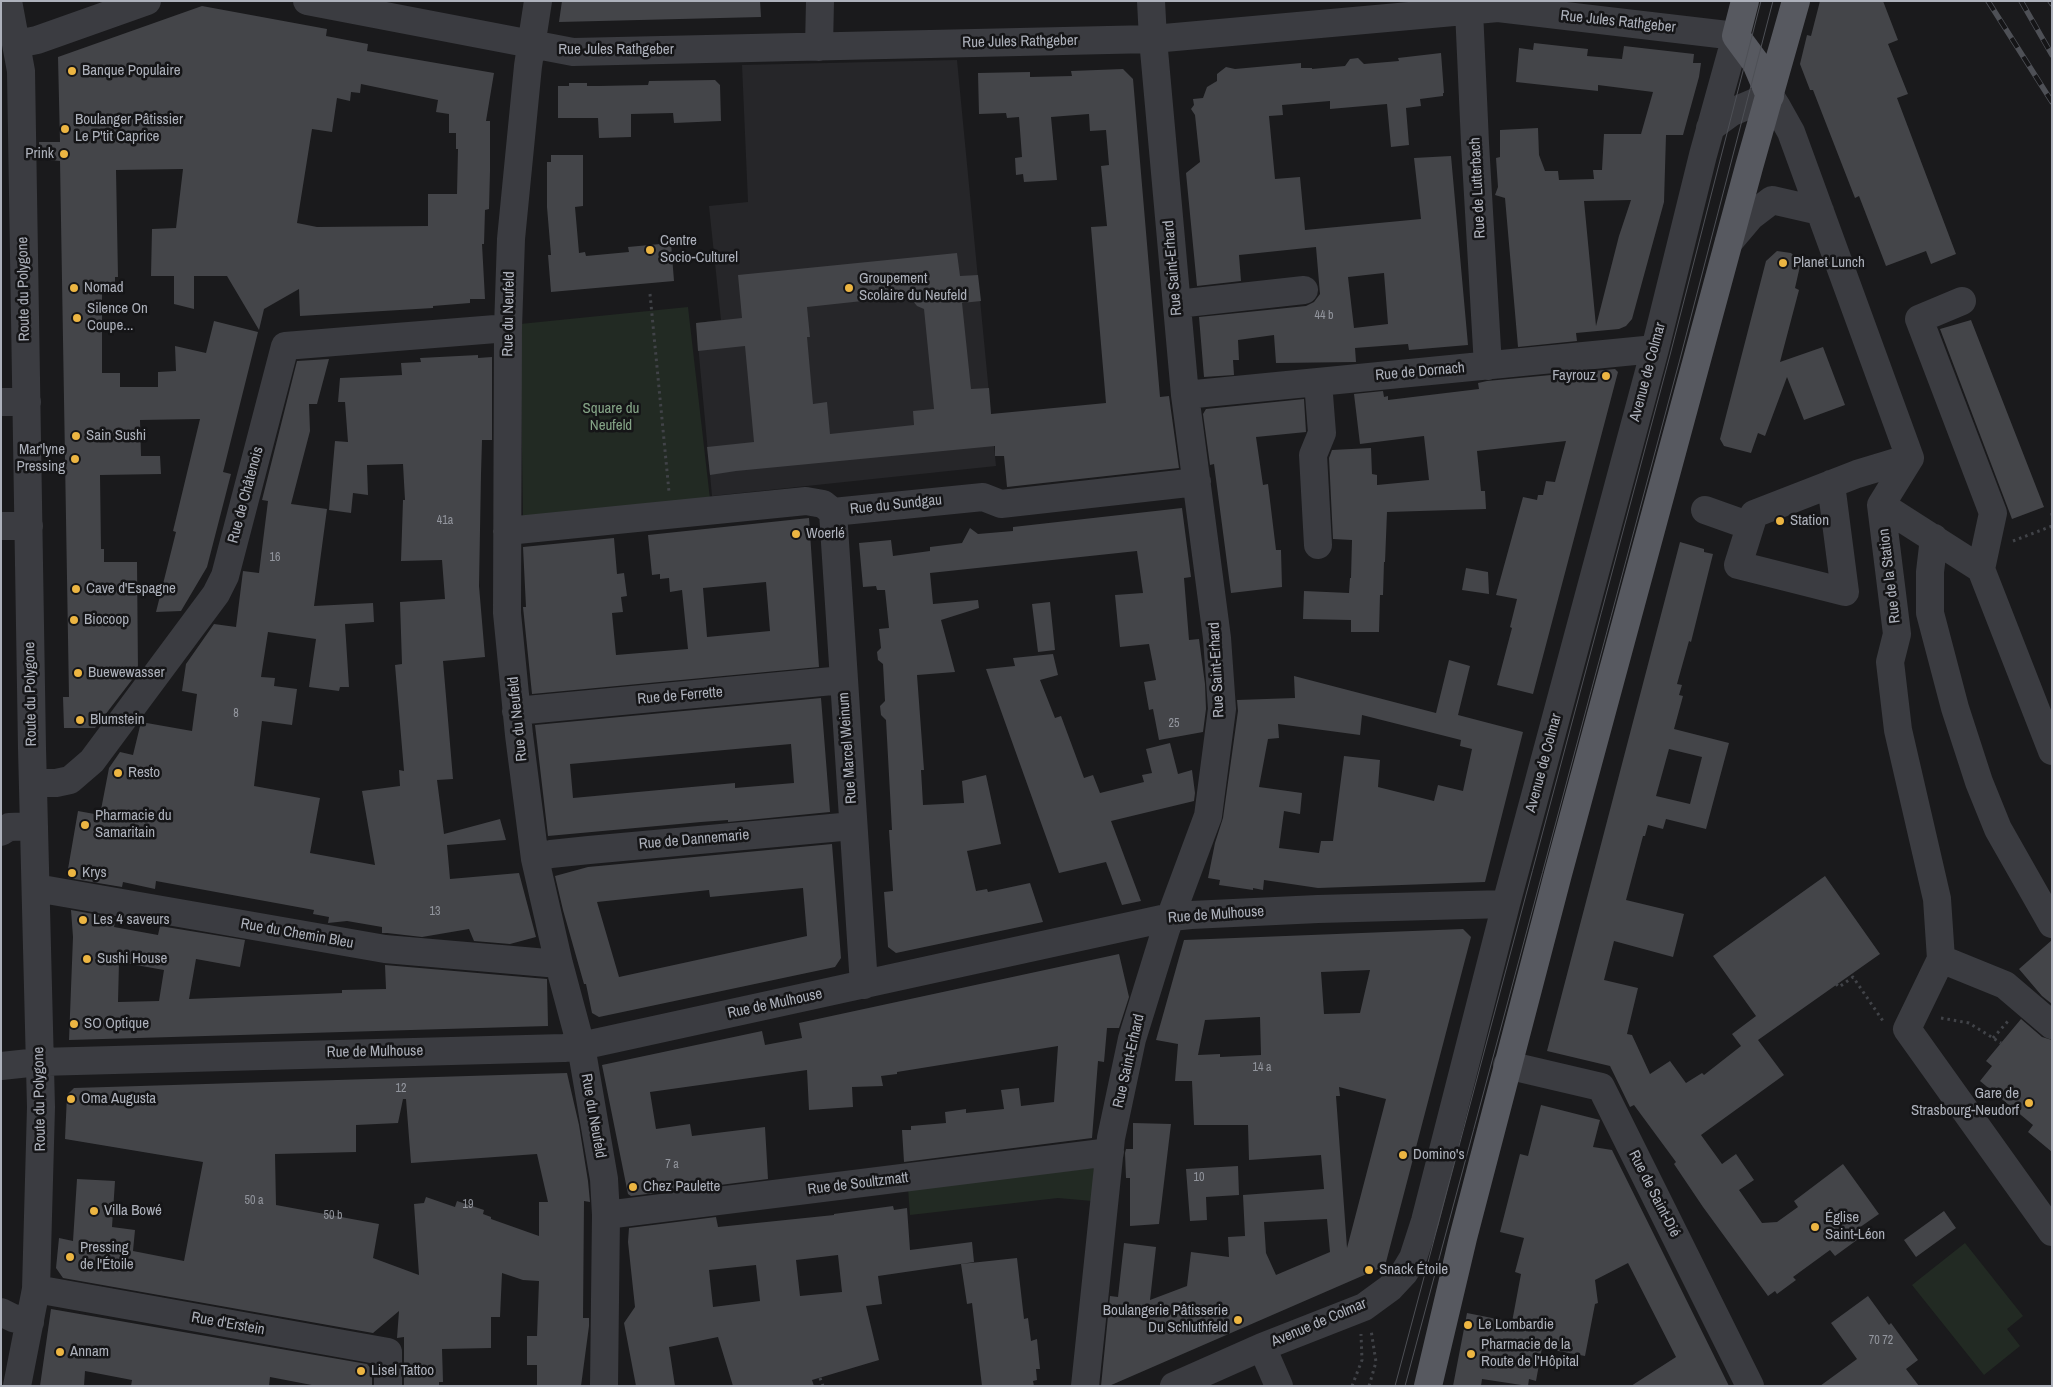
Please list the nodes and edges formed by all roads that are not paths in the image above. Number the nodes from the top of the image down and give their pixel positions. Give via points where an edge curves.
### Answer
1 (8, 1) edge
2 (147, 1) edge
3 (307, 1) edge
4 (538, 1) edge
5 (820, 1) edge
6 (1151, 1) edge
7 (1745, 1) edge
8 (1796, 1) edge
9 (1470, 10) junction
10 (1736, 36) junction
11 (1153, 40) junction
12 (17, 44) junction
13 (531, 45) junction
14 (819, 47) junction
15 (1770, 96) junction
16 (1710, 128) junction
17 (1820, 211) junction
18 (1729, 242) junction
19 (12, 274) edge
20 (1304, 290) dead end
21 (1962, 301) dead end
22 (1176, 304) junction
23 (508, 328) junction
24 (1655, 349) junction
25 (1488, 366) junction
26 (1318, 382) junction
27 (1185, 395) junction
28 (14, 402) edge
29 (1910, 458) junction
30 (1197, 482) junction
31 (1831, 484) junction
32 (1882, 505) junction
33 (1705, 510) dead end
34 (834, 512) junction
35 (1, 526) edge
36 (29, 526) junction
37 (1750, 526) junction
38 (507, 531) junction
39 (1934, 538) junction
40 (1318, 545) dead end
41 (1984, 560) junction
42 (843, 680) junction
43 (516, 711) junction
44 (2052, 751) edge
45 (33, 783) junction
46 (34, 826) junction
47 (853, 826) junction
48 (1, 832) edge
49 (535, 859) junction
50 (36, 888) junction
51 (1506, 904) junction
52 (1171, 917) junction
53 (2052, 924) edge
54 (1942, 959) junction
55 (559, 964) junction
56 (864, 985) junction
57 (2052, 1025) edge
58 (581, 1046) junction
59 (39, 1062) junction
60 (1, 1066) edge
61 (1507, 1066) junction
62 (1110, 1152) junction
63 (606, 1215) junction
64 (2052, 1232) edge
65 (36, 1289) junction
66 (1, 1312) edge
67 (30, 1322) junction
68 (1262, 1347) junction
69 (18, 1386) edge
70 (388, 1386) edge
71 (604, 1386) edge
72 (1085, 1386) edge
73 (1174, 1386) edge
74 (1279, 1386) edge
75 (1428, 1386) edge
76 (1750, 1386) edge

1 - 12 street, Route du Polygone
2 - 12 street
3 - 13 street, Rue Jules Rathgeber
4 - 13 street, Rue du Neufeld
5 - 14 street
6 - 11 street, Rue Saint-Erhard
7 - 10 main road, Avenue de Colmar
8 - 15 main road
9 - 10 street, Rue Jules Rathgeber via 1498,8
9 - 11 street, Rue Jules Rathgeber
9 - 25 street, Rue de Lutterbach
10 - 15 main road via 1756,63
10 - 16 street, Avenue de Colmar
11 - 14 street, Rue Jules Rathgeber
11 - 22 street, Rue Saint-Erhard
12 - 19 street, Route du Polygone via 21,71
13 - 14 street, Rue Jules Rathgeber via 573,52
13 - 23 street, Rue du Neufeld via 511,239
15 - 16 street via 1732,112
15 - 17 street via 1791,132
15 - 18 main road
16 - 24 street, Avenue de Colmar
17 - 18 street via 1772,200 1751,216
17 - 29 street
18 - 61 main road
19 - 28 street, Route du Polygone
20 - 22 street
21 - 41 street via 1919,319 1993,514
22 - 27 street, Rue Saint-Erhard
23 - 38 street, Rue du Neufeld
23 - 45 street, Rue de Châtenois via 284,346 225,576 216,594 92,761 70,780
24 - 25 street, Rue de Dornach
24 - 51 street, Avenue de Colmar
25 - 26 street, Rue de Dornach
26 - 27 street, Rue de Dornach
26 - 40 street via 1322,434 1313,455
27 - 30 street, Rue Saint-Erhard
28 - 36 street, Route du Polygone
29 - 31 street
29 - 32 street
30 - 34 street, Rue du Sundgau via 1000,504 983,497
30 - 52 street, Rue Saint-Erhard via 1217,638 1222,709 1208,816
31 - 37 street via 1754,514
31 - 37 street via 1846,592 1738,565
32 - 39 street
32 - 54 street, Rue de la Station via 1897,634 1890,662 1898,730 1937,899
33 - 37 street
34 - 38 street, Rue du Sundgau via 823,504 806,501
34 - 42 street, Rue Marcel Weinum
35 - 36 street
36 - 45 street, Route du Polygone
38 - 43 street, Rue du Neufeld via 506,613
39 - 41 street
39 - 53 street via 1930,613 1955,708 1998,829
41 - 44 street
42 - 43 street, Rue de Ferrette
42 - 47 street, Rue Marcel Weinum
43 - 49 street, Rue du Neufeld
45 - 46 street, Route du Polygone
46 - 48 street via 9,827
46 - 50 street, Route du Polygone
47 - 49 street, Rue de Dannemarie via 588,850
47 - 56 street, Rue Marcel Weinum
49 - 55 street, Rue du Neufeld
50 - 55 street, Rue du Chemin Bleu via 385,949
50 - 59 street, Route du Polygone
51 - 52 street, Rue de Mulhouse
51 - 68 street, Avenue de Colmar via 1413,1258 1390,1288 1364,1307 1360,1319
52 - 56 street, Rue de Mulhouse
52 - 62 street, Rue Saint-Erhard via 1132,1040
54 - 57 street via 2005,985
54 - 64 street via 1907,1029
55 - 58 street, Rue du Neufeld
56 - 58 street, Rue de Mulhouse
58 - 59 street, Rue de Mulhouse
58 - 63 street, Rue du Neufeld via 604,1179
59 - 60 street, Rue de Mulhouse
59 - 65 street, Route du Polygone via 41,1145
61 - 75 main road
61 - 76 street, Rue de Saint-Dié via 1601,1087
62 - 63 street, Rue de Soultzmatt
62 - 72 street, Rue Saint-Erhard
63 - 71 street, Rue du Neufeld
65 - 67 street, Route du Polygone
65 - 70 street, Rue d'Erstein via 388,1352
66 - 67 street
67 - 69 street, Route du Polygone
68 - 73 street, Avenue de Colmar
68 - 74 street

